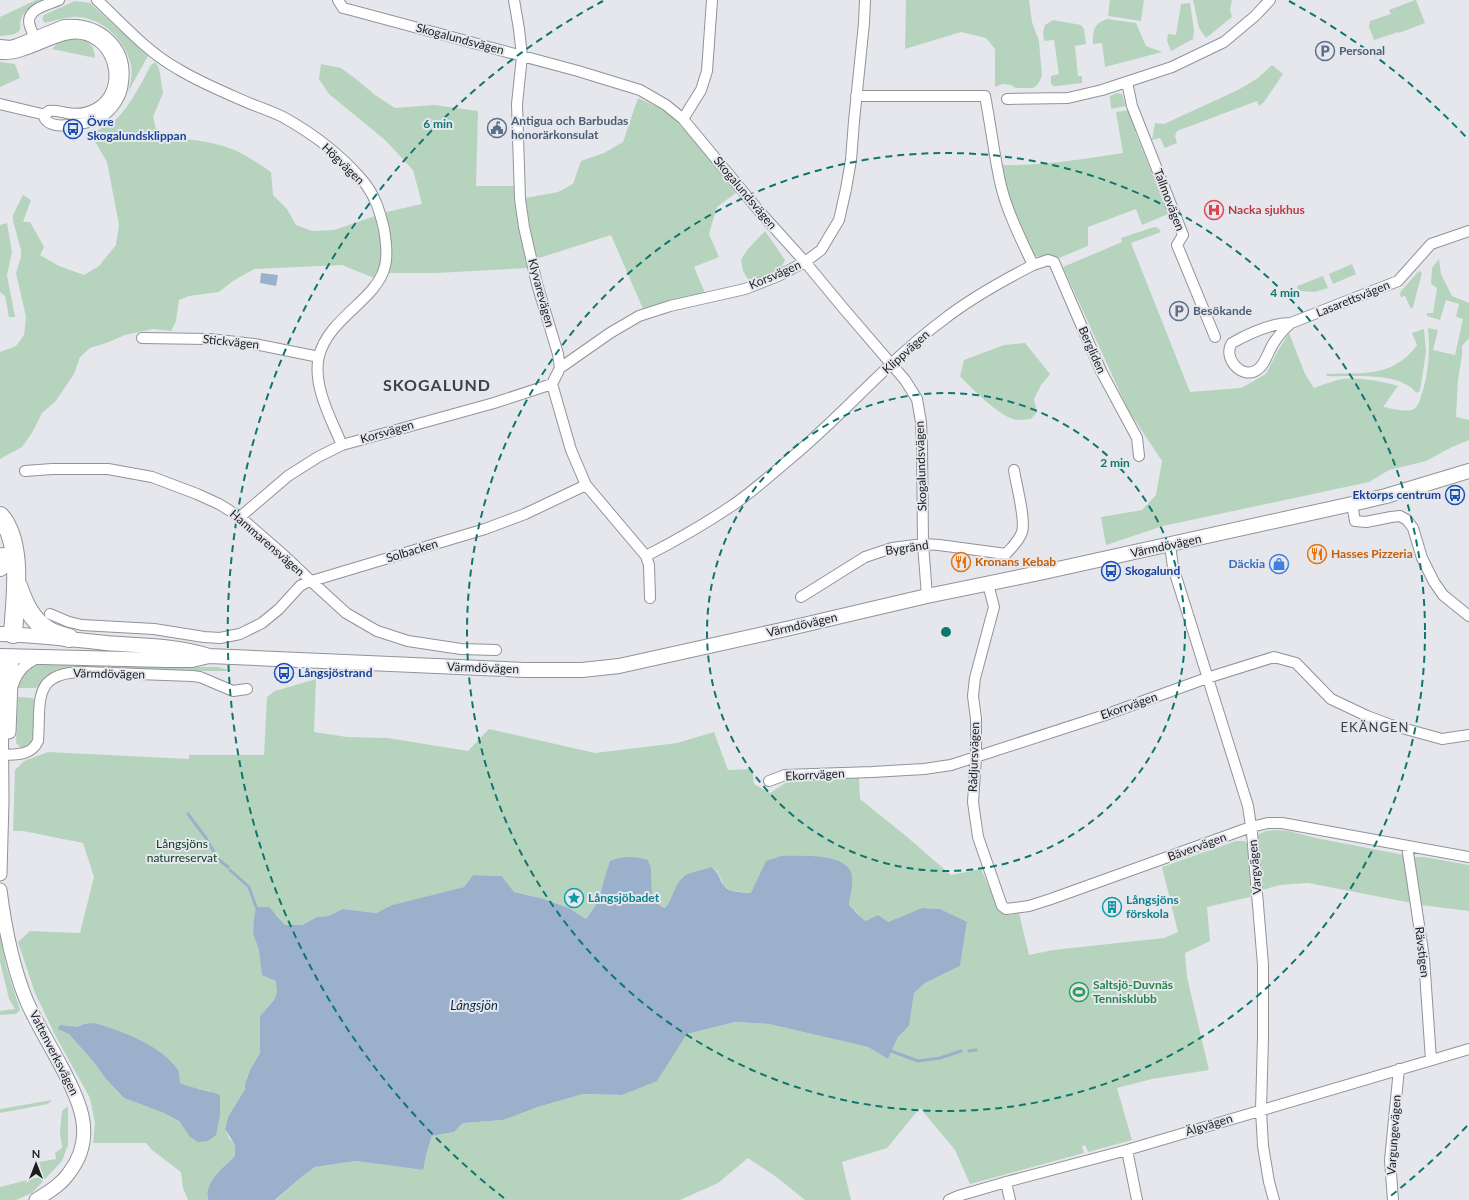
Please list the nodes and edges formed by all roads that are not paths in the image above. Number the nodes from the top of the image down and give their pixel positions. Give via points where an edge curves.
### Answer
1 (59, 0) edge
2 (97, 0) edge
3 (338, 0) edge
4 (514, 0) edge
5 (712, 0) edge
6 (865, 0) edge
7 (1270, 0) edge
8 (36, 41) junction
9 (0, 45) edge
10 (0, 54) edge
11 (522, 56) junction
12 (1127, 82) junction
13 (856, 96) junction
14 (1007, 99) dead end
15 (0, 104) edge
16 (683, 119) junction
17 (1469, 231) edge
18 (805, 262) junction
19 (1033, 265) junction
20 (1291, 323) junction
21 (1215, 337) dead end
22 (142, 338) dead end
23 (319, 356) junction
24 (891, 364) junction
25 (560, 368) junction
26 (552, 384) junction
27 (342, 445) junction
28 (1139, 456) dead end
29 (1014, 470) dead end
30 (25, 471) dead end
31 (1469, 471) edge
32 (1469, 481) edge
33 (586, 485) junction
34 (1386, 496) junction
35 (1352, 504) junction
36 (0, 516) edge
37 (240, 517) junction
38 (923, 544) junction
39 (1170, 545) junction
40 (1, 556) edge
41 (646, 556) junction
42 (16, 581) junction
43 (310, 582) junction
44 (988, 584) junction
45 (928, 596) junction
46 (801, 597) dead end
47 (650, 598) dead end
48 (50, 614) dead end
49 (1469, 616) edge
50 (166, 631) junction
51 (5, 634) edge
52 (69, 638) junction
53 (496, 650) dead end
54 (166, 654) junction
55 (5, 656) edge
56 (40, 657) junction
57 (1207, 678) junction
58 (247, 689) dead end
59 (4, 691) edge
60 (1469, 735) edge
61 (2, 755) junction
62 (976, 756) junction
63 (769, 781) dead end
64 (1252, 827) junction
65 (1407, 846) junction
66 (1469, 857) edge
67 (0, 874) edge
68 (0, 890) edge
69 (1025, 907) joint
70 (1469, 1049) edge
71 (1431, 1060) junction
72 (1399, 1069) junction
73 (1261, 1110) junction
74 (1127, 1150) junction
75 (1006, 1182) junction
76 (36, 1200) edge
77 (949, 1200) edge
78 (1010, 1200) edge
79 (1137, 1200) edge
80 (1274, 1200) edge
81 (1393, 1200) edge

1 - 8 street via 32,14 29,21
2 - 23 street, Högvägen via 150,51 176,68 296,124 328,148 364,182 380,213 386,243 386,265 379,280 334,328 324,342
3 - 11 street, Skogalundsvägen via 343,8
4 - 11 street, Klyvarevägen
5 - 16 street via 706,71 701,90
6 - 13 street, Korsvägen
7 - 12 street via 1224,42 1172,67
8 - 9 street via 10,46
8 - 10 street via 15,53
8 - 15 street via 80,33 103,44 111,55 114,69 110,92 97,107 78,114 51,110 46,115
11 - 16 street, Skogalundsvägen via 640,90 666,105
11 - 25 street, Klyvarevägen via 517,104 520,199 537,284
12 - 14 street via 1068,98
12 - 21 street, Tallmovägen via 1132,106 1183,235 1177,245
13 - 18 street, Korsvägen via 851,160 839,220 821,250
13 - 19 street via 985,96 1002,186 1011,217
16 - 18 street, Skogalundsvägen
17 - 20 street, Lasarettsvägen via 1431,244 1398,281
18 - 24 street, Skogalundsvägen
18 - 25 street, Korsvägen via 778,276 745,288 670,306 641,316 610,333
19 - 24 street, Klippvägen via 978,295 943,320
19 - 28 street, Bergliden via 1048,260 1054,262 1101,371 1137,438
20 - 20 street, Lasarettsvägen via 1283,323 1249,334 1232,343 1229,351 1231,362 1239,369 1256,371 1262,366 1273,343
22 - 23 street, Stickvägen via 209,339
23 - 27 street, Högvägen via 322,399
24 - 38 street, Skogalundsvägen via 917,399 922,445
24 - 41 street, Klippvägen via 852,403 757,486 731,506
25 - 26 street
26 - 27 street, Korsvägen via 494,403
26 - 33 street via 572,450
27 - 37 street, Korsvägen via 288,476
29 - 38 street, Bygränd via 1023,530 1006,554
30 - 37 street, Hammarensvägen via 108,469 152,477 219,504
31 - 34 main road, Värmdövägen
32 - 34 main road, Värmdövägen
33 - 41 street
33 - 43 street, Solbacken via 525,514 485,529
34 - 35 main road, Värmdövägen
35 - 39 main road, Värmdövägen
35 - 49 street via 1355,521 1366,522 1400,516 1407,520 1413,528 1422,558 1434,582 1443,595
36 - 42 highway via 12,540
37 - 43 street, Hammarensvägen
38 - 45 street, Skogalundsvägen
38 - 46 street, Bygränd via 892,548 865,557
39 - 44 main road, Värmdövägen
39 - 57 street, Vargvägen via 1173,567
40 - 51 highway
41 - 47 street via 649,565
42 - 51 highway
42 - 52 highway via 34,619 48,630
43 - 50 street, Solbacken via 300,586 271,616 240,634 220,638
43 - 53 street, Hammarensvägen via 346,613 385,635 461,649
44 - 45 main road, Värmdövägen
44 - 62 street, Rådjursvägen via 994,607 975,678 973,696
45 - 54 main road, Värmdövägen via 619,666 582,670 494,669 209,656 192,660
48 - 50 street via 82,625
50 - 54 street
51 - 52 main road, Värmdövägen
51 - 55 main road
52 - 54 main road, Värmdövägen
54 - 56 main road, Värmdövägen
55 - 56 main road, Värmdövägen
55 - 59 street
56 - 59 street via 26,664
57 - 60 street, Ekorrvägen via 1274,657 1296,663 1331,699 1367,716 1442,739
57 - 62 street, Ekorrvägen via 1105,715
57 - 64 street, Vargvägen via 1248,806
58 - 61 street, Värmdövägen via 233,691 192,676 72,672 50,681 42,691 36,746 28,752
59 - 61 street via 9,740
61 - 67 street
62 - 63 street, Ekorrvägen via 951,765 872,772 785,775
62 - 69 street, Rådjursvägen via 973,802 978,837 1002,906 1006,909
64 - 65 street, Bävervägen via 1282,823
64 - 69 street, Bävervägen
64 - 73 street, Vargvägen via 1264,965
65 - 66 street, Bävervägen
65 - 71 street, Rävstigen via 1424,958
68 - 76 street, Vattenverksvägen via 8,945 17,975 82,1113 81,1148 75,1165 60,1183
70 - 71 street, Älgvägen
71 - 72 street, Älgvägen
72 - 73 street, Älgvägen
72 - 81 street, Vargungevägen via 1390,1160
73 - 74 street, Älgvägen
73 - 80 street, Vargvägen via 1263,1146
74 - 75 street, Älgvägen
74 - 79 street
75 - 77 street, Älgvägen
75 - 78 street

